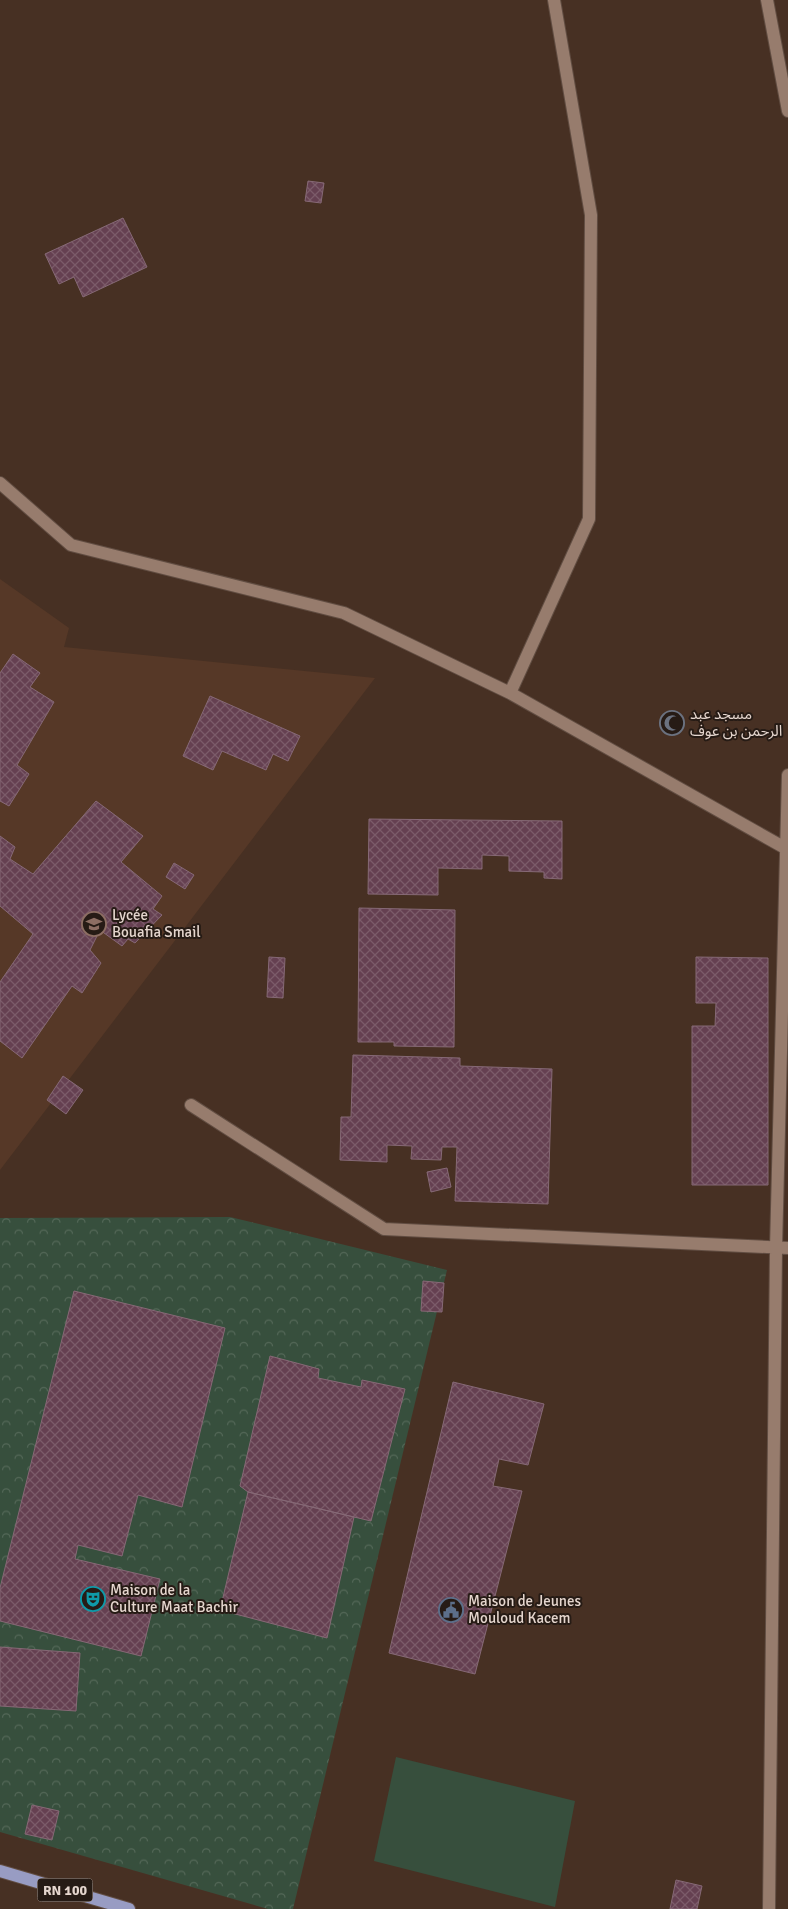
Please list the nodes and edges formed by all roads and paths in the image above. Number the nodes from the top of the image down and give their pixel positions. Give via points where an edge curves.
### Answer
1 (554, 0) edge
2 (767, 0) edge
3 (788, 111) edge
4 (0, 483) edge
5 (510, 693) junction
6 (788, 775) edge
7 (787, 847) edge
8 (191, 1105) dead end
9 (782, 1248) edge
10 (0, 1871) edge
11 (129, 1909) edge
12 (769, 1909) edge

1 - 5 street via 591,215 589,519
2 - 3 street
4 - 5 street via 71,545 344,613
5 - 7 street
6 - 7 street
7 - 9 street
8 - 9 street via 384,1229
9 - 12 street
10 - 11 main road, RN 100

